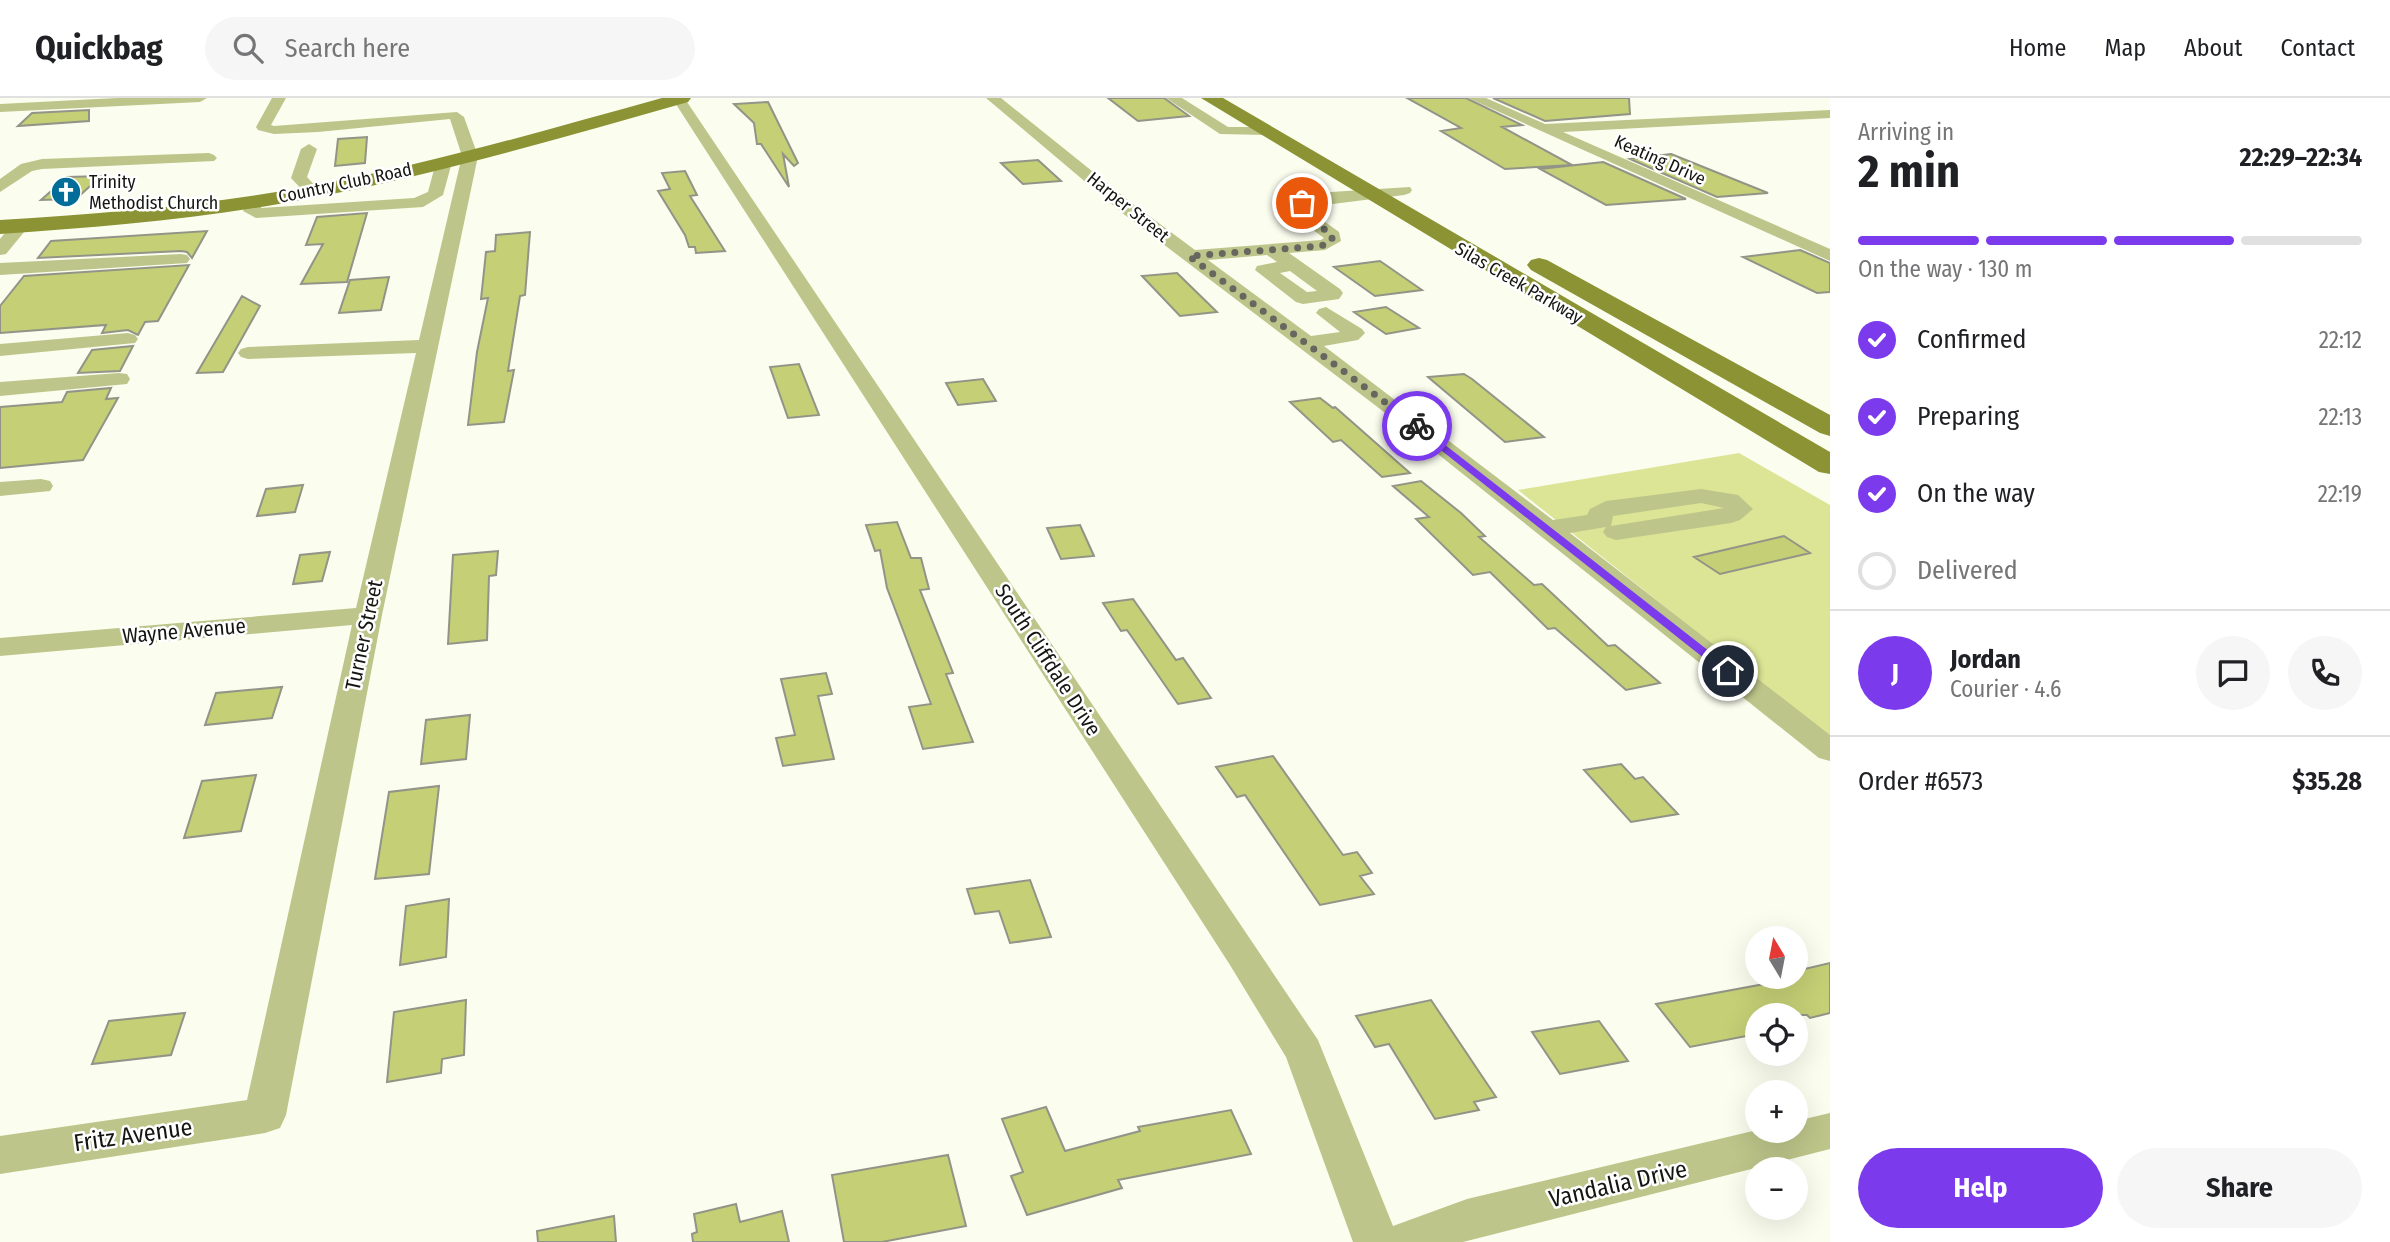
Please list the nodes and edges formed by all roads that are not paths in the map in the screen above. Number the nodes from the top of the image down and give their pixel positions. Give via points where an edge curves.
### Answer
1 (200, 98) edge
2 (279, 98) edge
3 (993, 98) edge
4 (1173, 98) edge
5 (1210, 98) edge
6 (1237, 98) edge
7 (1475, 98) edge
8 (680, 99) edge
9 (54, 102) edge
10 (0, 108) edge
11 (1830, 114) edge
12 (1540, 128) junction
13 (1266, 131) junction
14 (309, 149) dead end
15 (209, 158) dead end
16 (457, 159) junction
17 (0, 187) edge
18 (1405, 190) junction
19 (313, 192) junction
20 (1369, 194) junction
21 (256, 202) junction
22 (10, 226) edge
23 (0, 250) edge
24 (1272, 250) junction
25 (1189, 256) junction
26 (1830, 256) edge
27 (181, 259) dead end
28 (1292, 265) dead end
29 (0, 269) edge
30 (1326, 313) dead end
31 (128, 340) dead end
32 (1307, 343) junction
33 (428, 346) junction
34 (0, 350) edge
35 (247, 353) dead end
36 (119, 379) dead end
37 (0, 389) edge
38 (1830, 427) edge
39 (1830, 465) edge
40 (41, 486) dead end
41 (0, 489) edge
42 (1547, 529) junction
43 (1616, 532) dead end
44 (368, 614) junction
45 (0, 647) edge
46 (1830, 751) edge
47 (265, 1115) joint
48 (1830, 1131) edge
49 (0, 1154) edge
50 (1376, 1242) edge
51 (1407, 1242) edge

1 - 9 street
2 - 16 street via 263,127 318,128 452,114 457,117
3 - 25 street, Harper Street
4 - 13 street via 1225,131
5 - 13 main road, Silas Creek Parkway
6 - 18 main road, Silas Creek Parkway
7 - 12 street, Keating Drive
8 - 16 main road, Country Club Road
8 - 50 street, South Cliffdale Drive via 1304,1052
9 - 10 street
11 - 12 street
12 - 26 street, Keating Drive
13 - 20 main road, Silas Creek Parkway
14 - 19 street via 299,178
15 - 17 street via 41,164 27,167
16 - 19 main road, Country Club Road
16 - 21 street via 435,195 417,203 256,213 251,211
16 - 33 street, Turner Street
18 - 20 street
18 - 38 main road, Silas Creek Parkway
19 - 21 main road, Country Club Road
20 - 24 street via 1302,203 1303,214 1327,230 1332,240 1325,245
20 - 39 main road, Silas Creek Parkway
21 - 22 main road, Country Club Road
22 - 23 street
24 - 25 street
24 - 28 street
25 - 32 street, Harper Street
27 - 29 street
30 - 32 street via 1355,332
31 - 34 street
32 - 42 street, Harper Street
33 - 35 street
33 - 44 street, Turner Street
36 - 37 street
40 - 41 street
42 - 43 street via 1601,521 1599,514 1606,509 1701,496 1729,500 1740,509 1731,515
42 - 46 street, Harper Street
44 - 45 street, Wayne Avenue
44 - 47 street, Turner Street
47 - 49 street, Fritz Avenue
48 - 51 street, Vandalia Drive via 1467,1220

